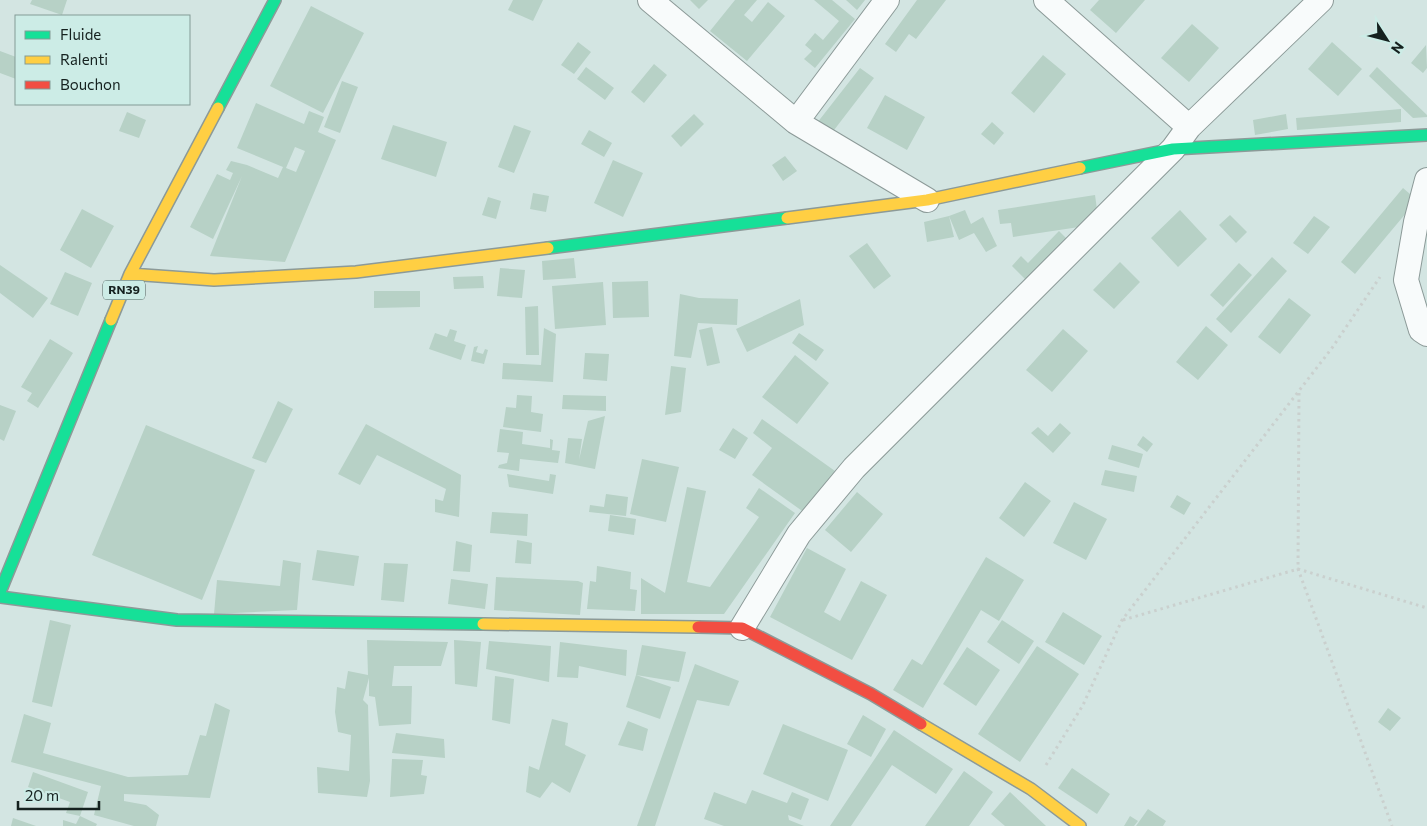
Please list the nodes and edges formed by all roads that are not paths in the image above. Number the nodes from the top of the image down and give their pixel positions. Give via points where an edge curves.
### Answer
1 (275, 0) edge
2 (650, 0) edge
3 (887, 0) edge
4 (1046, 0) edge
5 (1321, 0) edge
6 (796, 122) junction
7 (1189, 127) junction
8 (1427, 135) edge
9 (1174, 149) junction
10 (1427, 180) edge
11 (927, 200) junction
12 (130, 274) junction
13 (1427, 334) edge
14 (0, 592) edge
15 (0, 598) edge
16 (742, 628) junction
17 (1080, 826) edge

1 - 12 main road, RN39
2 - 6 street
3 - 6 street
4 - 7 street
5 - 7 street
6 - 11 street
7 - 9 street
8 - 9 main road
9 - 11 main road
9 - 16 street via 854,468 800,534
10 - 13 street via 1406,280 1421,330
11 - 12 main road via 356,272 214,280
12 - 14 main road, RN39
15 - 16 main road via 177,620
16 - 17 main road via 871,694 1031,789

